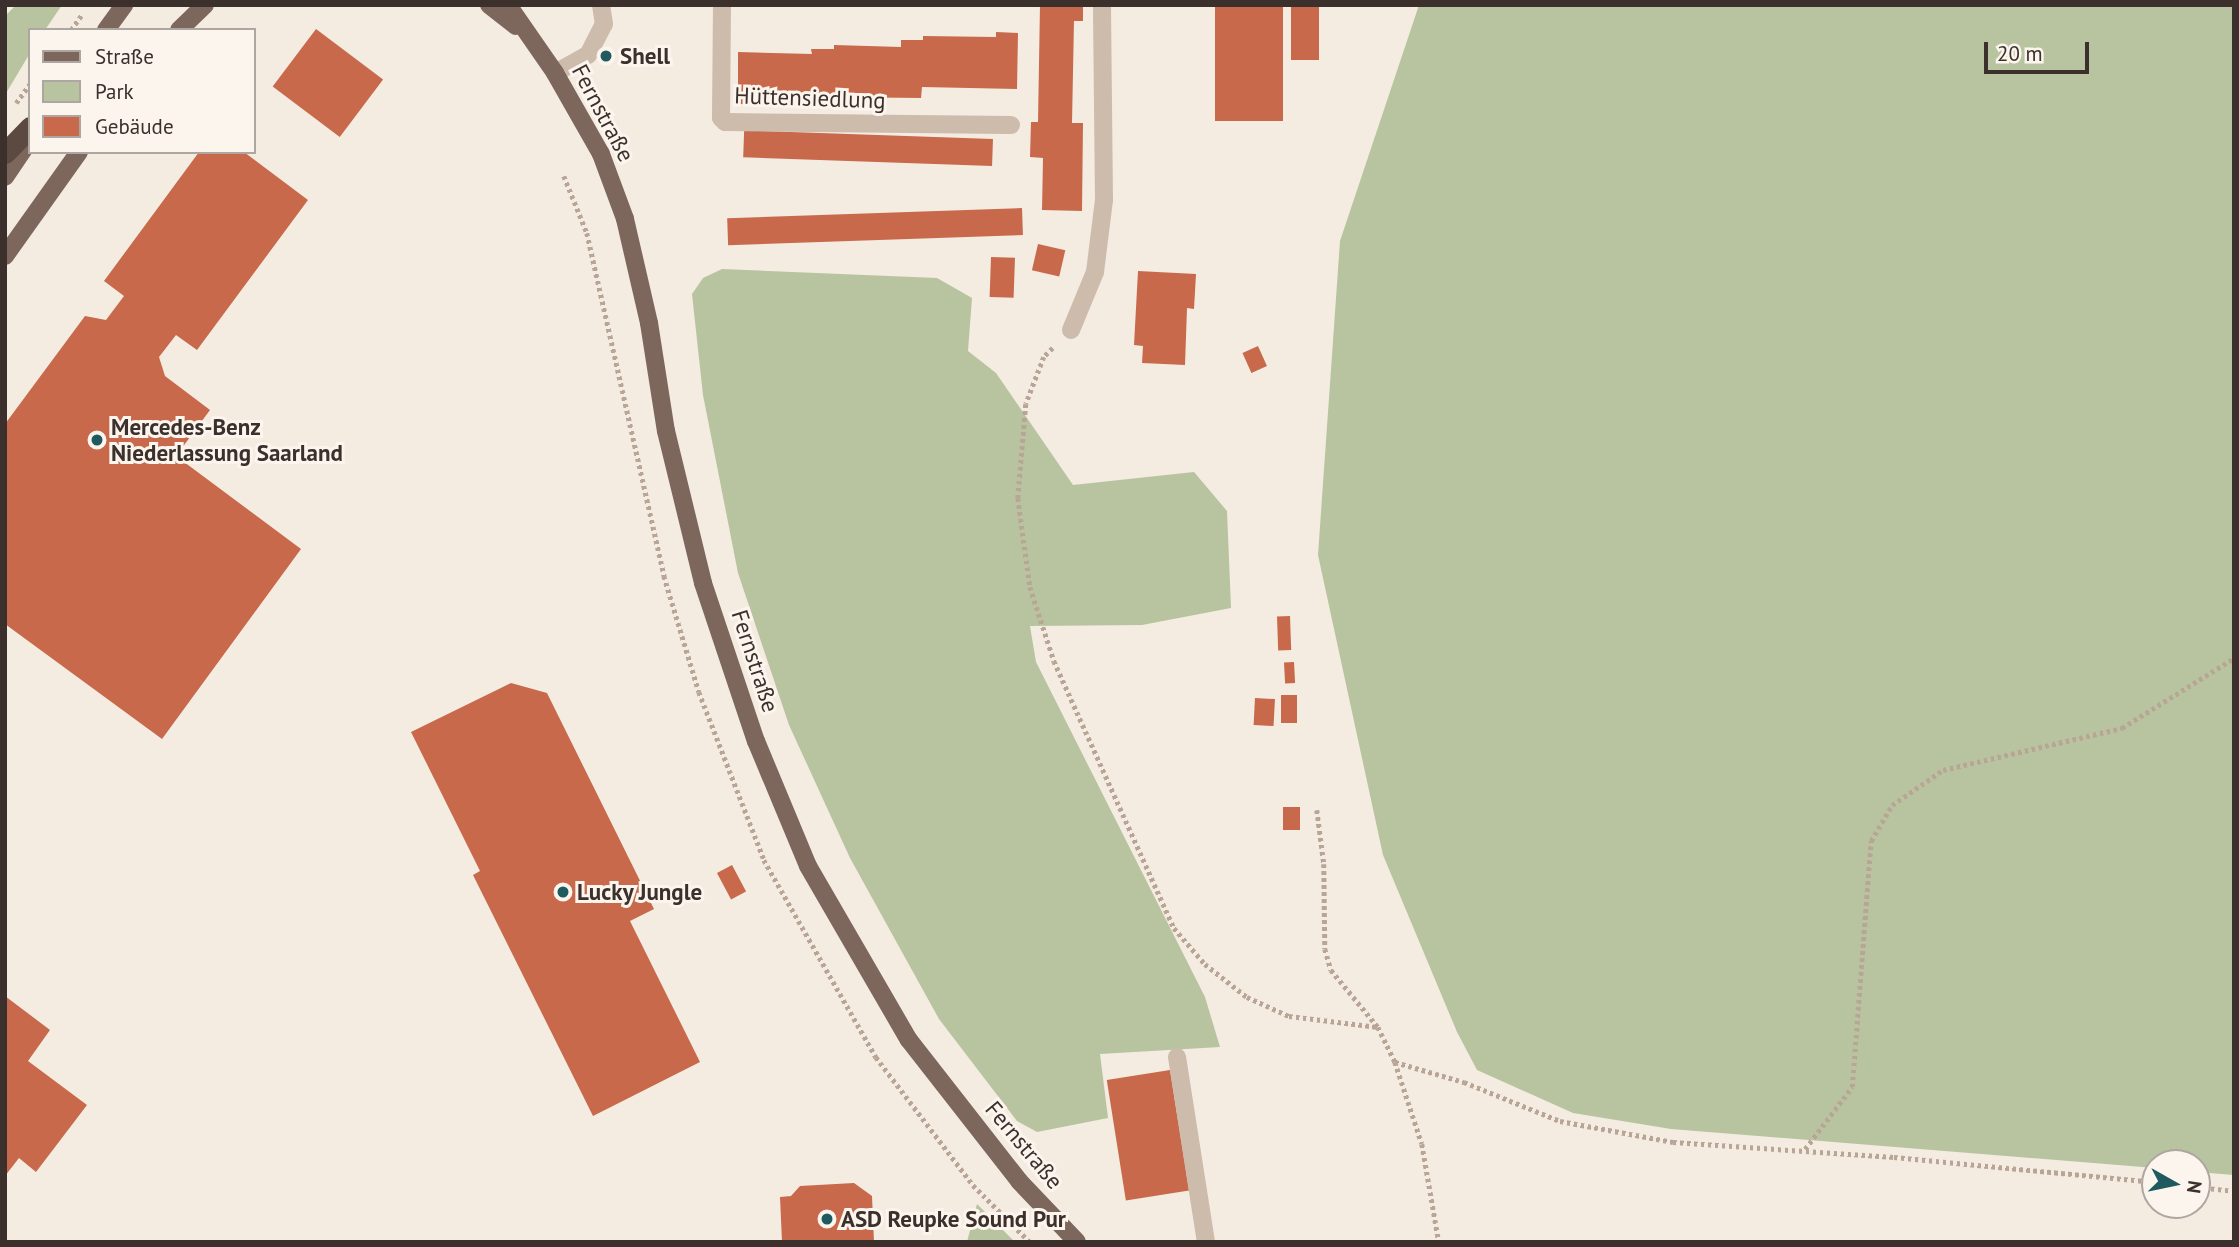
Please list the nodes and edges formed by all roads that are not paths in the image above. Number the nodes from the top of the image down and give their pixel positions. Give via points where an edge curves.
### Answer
1 (124, 5) edge
2 (188, 5) edge
3 (205, 5) edge
4 (489, 5) edge
5 (508, 5) edge
6 (601, 5) edge
7 (722, 5) edge
8 (1102, 5) edge
9 (107, 28) edge
10 (171, 28) edge
11 (181, 28) edge
12 (525, 33) junction
13 (555, 73) junction
14 (1011, 125) dead end
15 (28, 129) edge
16 (28, 143) edge
17 (5, 153) edge
18 (78, 154) edge
19 (68, 167) junction
20 (5, 177) edge
21 (5, 241) edge
22 (5, 256) edge
23 (1071, 330) road end
24 (1177, 1057) dead end
25 (1077, 1242) edge
26 (1206, 1242) edge

1 - 9 main road
2 - 10 main road
3 - 11 main road
4 - 12 main road, Fernstraße
5 - 12 main road, Fernstraße
6 - 13 street via 604,24 588,55
7 - 14 street, Hüttensiedlung via 721,118 725,122
8 - 23 street via 1104,200 1095,272
12 - 13 main road, Fernstraße
13 - 25 main road, Fernstraße via 601,154 625,219 649,323 666,431 703,583 756,741 808,866 909,1040 1019,1181
15 - 17 highway
16 - 20 main road
18 - 19 main road
19 - 21 main road
19 - 22 main road
24 - 26 street

